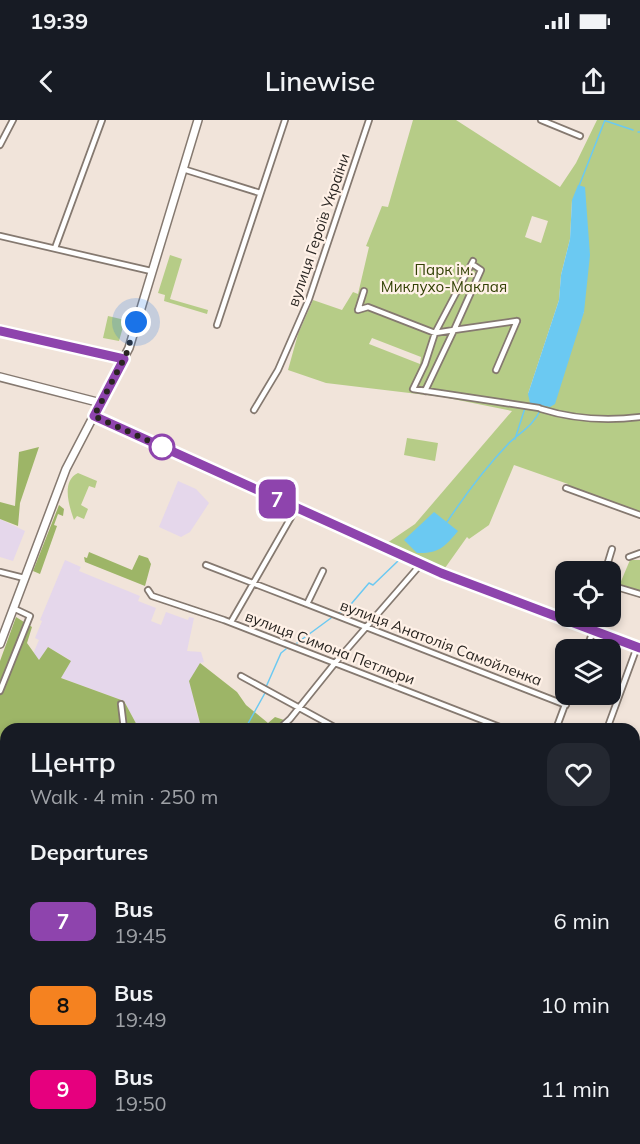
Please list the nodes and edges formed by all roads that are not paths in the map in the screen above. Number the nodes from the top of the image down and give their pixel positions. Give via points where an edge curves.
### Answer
1 (13, 120) edge
2 (102, 120) edge
3 (198, 120) edge
4 (285, 120) edge
5 (369, 120) edge
6 (541, 120) edge
7 (580, 136) dead end
8 (0, 145) edge
9 (182, 169) junction
10 (261, 193) junction
11 (0, 236) edge
12 (55, 248) junction
13 (151, 271) junction
14 (364, 291) dead end
15 (217, 325) dead end
16 (454, 330) junction
17 (0, 331) edge
18 (435, 333) junction
19 (442, 358) junction
20 (124, 359) junction
21 (426, 361) junction
22 (496, 370) dead end
23 (0, 377) edge
24 (425, 391) junction
25 (101, 403) junction
26 (254, 410) dead end
27 (94, 416) junction
28 (640, 417) edge
29 (566, 488) dead end
30 (297, 507) junction
31 (640, 515) edge
32 (612, 549) dead end
33 (640, 553) edge
34 (629, 557) dead end
35 (608, 561) edge
36 (421, 564) junction
37 (206, 565) dead end
38 (323, 571) dead end
39 (0, 572) edge
40 (24, 578) junction
41 (254, 584) junction
42 (621, 588) edge
43 (148, 590) dead end
44 (640, 594) edge
45 (307, 604) junction
46 (13, 608) junction
47 (231, 622) junction
48 (366, 627) junction
49 (585, 628) joint
50 (593, 631) junction
51 (590, 639) edge
52 (0, 644) edge
53 (639, 647) edge
54 (335, 663) junction
55 (241, 676) dead end
56 (0, 692) edge
57 (555, 701) edge
58 (121, 704) dead end
59 (566, 705) edge
60 (298, 708) junction
61 (123, 723) edge
62 (284, 723) edge
63 (327, 723) edge
64 (490, 723) edge
65 (558, 723) edge
66 (609, 723) edge

1 - 8 street
2 - 12 street
3 - 9 street
4 - 10 street
5 - 26 street, вулиця Героїв України via 309,299 278,370
6 - 7 street
9 - 10 street
9 - 13 street
10 - 15 street
11 - 12 street
12 - 13 street
13 - 20 street
14 - 18 street via 358,310 368,307
16 - 18 street
16 - 18 street via 481,270 472,263
16 - 19 street
16 - 22 street via 517,321
17 - 20 street
18 - 21 street
19 - 21 street
19 - 24 street
20 - 25 street
21 - 24 street via 413,389
23 - 25 street
24 - 28 street via 561,415 613,420
25 - 27 street
27 - 30 street
27 - 40 street via 64,475
29 - 31 street
30 - 36 street
30 - 41 street
32 - 35 street
33 - 34 street
36 - 48 street
36 - 49 street
37 - 41 street, вулиця Анатолія Самойленка
38 - 45 street
39 - 40 street
40 - 46 street
41 - 45 street, вулиця Анатолія Самойленка
41 - 47 street
42 - 44 street
43 - 47 street, вулиця Симона Петлюри via 152,596
45 - 48 street, вулиця Анатолія Самойленка
46 - 52 street
46 - 56 street via 30,616
47 - 54 street, вулиця Симона Петлюри
48 - 54 street
48 - 57 street, вулиця Анатолія Самойленка
49 - 50 street
50 - 51 street
50 - 53 street
53 - 66 street
54 - 60 street
54 - 64 street, вулиця Симона Петлюри
55 - 60 street
58 - 61 street
59 - 65 street
60 - 62 street
60 - 63 street

